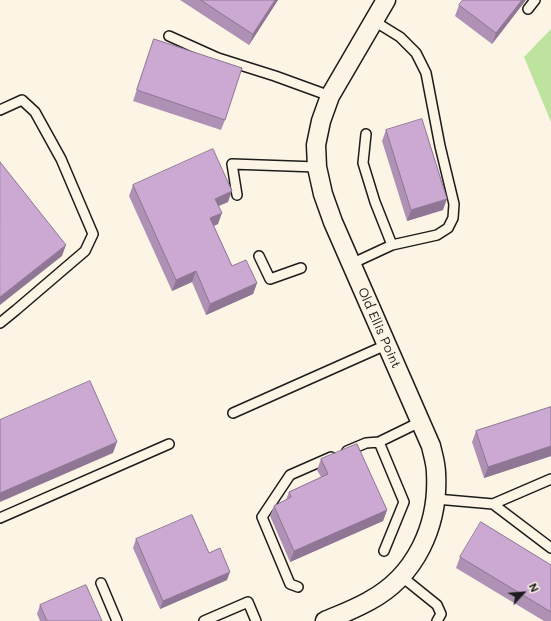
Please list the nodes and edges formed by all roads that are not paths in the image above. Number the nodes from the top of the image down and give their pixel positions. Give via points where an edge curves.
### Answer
1 (386, 0) edge
2 (535, 0) edge
3 (528, 9) dead end
4 (374, 20) junction
5 (169, 36) dead end
6 (330, 96) junction
7 (0, 110) edge
8 (366, 134) dead end
9 (316, 167) junction
10 (237, 195) dead end
11 (392, 245) junction
12 (259, 256) dead end
13 (351, 264) junction
14 (301, 268) dead end
15 (0, 323) edge
16 (386, 345) junction
17 (233, 413) dead end
18 (420, 422) junction
19 (379, 442) junction
20 (169, 444) dead end
21 (551, 479) edge
22 (436, 499) junction
23 (493, 504) junction
24 (0, 518) edge
25 (551, 548) edge
26 (384, 551) dead end
27 (401, 576) junction
28 (100, 583) dead end
29 (298, 587) dead end
30 (117, 621) edge
31 (204, 621) edge
32 (256, 621) edge
33 (324, 621) edge
34 (436, 621) edge

1 - 4 street, Old Ellis Point
2 - 3 lane
4 - 6 street, Old Ellis Point
4 - 11 lane via 400,37 416,53 426,73 454,204 453,218 448,228 436,235
5 - 6 lane via 218,58
6 - 9 street, Old Ellis Point via 316,145
7 - 15 lane via 22,100 35,112 61,159 93,234 85,251
8 - 11 lane via 363,163
9 - 10 lane via 232,164
9 - 13 street, Old Ellis Point via 333,222
11 - 13 lane
12 - 14 lane via 270,279
13 - 16 street, Old Ellis Point
16 - 17 lane
16 - 18 street, Old Ellis Point
18 - 19 lane
18 - 22 street, Old Ellis Point via 431,446 436,472
19 - 26 lane via 404,502
19 - 29 lane via 366,443 290,475 262,517 290,584
20 - 24 lane
21 - 23 lane
22 - 23 lane
22 - 27 street, Old Ellis Point via 423,546 411,566
23 - 25 lane
27 - 33 street, Old Ellis Point via 370,601
27 - 34 lane via 437,605 441,614
28 - 30 lane
31 - 32 lane via 248,602

